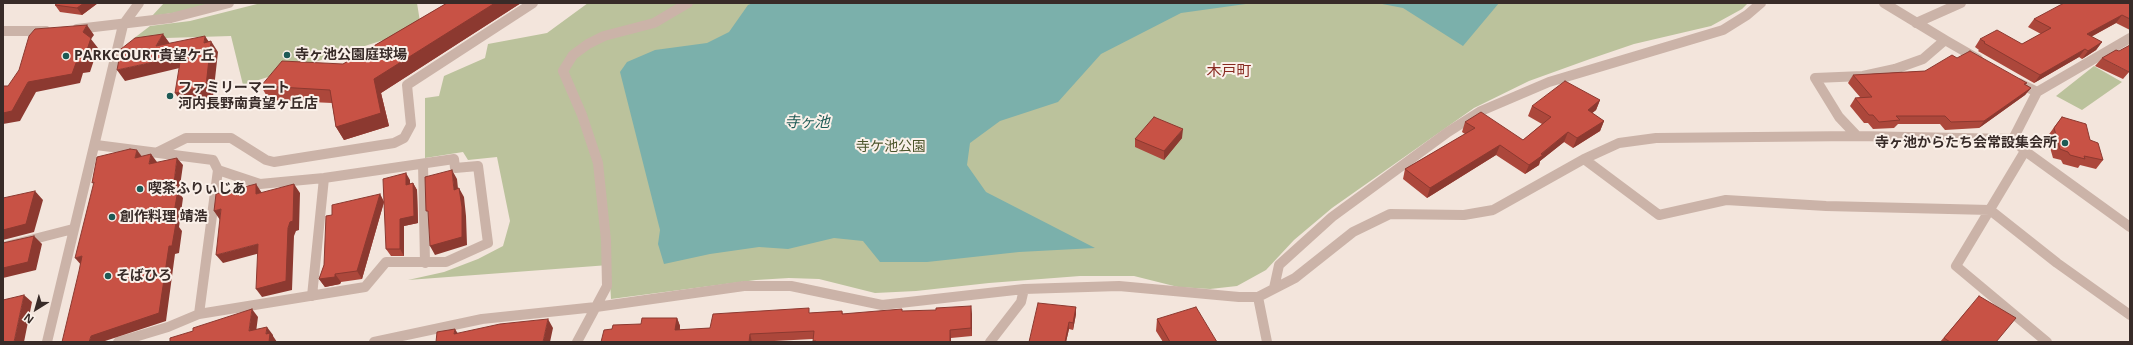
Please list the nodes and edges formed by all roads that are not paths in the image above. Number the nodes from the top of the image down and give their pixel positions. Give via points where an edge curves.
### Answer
1 (138, 3) edge
2 (229, 3) edge
3 (533, 3) edge
4 (688, 3) edge
5 (1761, 3) edge
6 (1884, 3) edge
7 (1961, 3) edge
8 (1916, 23) junction
9 (123, 25) junction
10 (66, 30) edge
11 (3, 31) edge
12 (52, 31) edge
13 (2130, 38) edge
14 (1945, 40) junction
15 (1984, 63) edge
16 (2010, 78) edge
17 (2037, 92) junction
18 (1857, 136) junction
19 (2013, 139) junction
20 (96, 145) junction
21 (2025, 151) junction
22 (158, 152) junction
23 (1584, 160) junction
24 (423, 164) junction
25 (218, 170) junction
26 (324, 178) junction
27 (1990, 210) junction
28 (2130, 226) edge
29 (73, 229) junction
30 (3, 247) edge
31 (425, 263) junction
32 (1274, 288) junction
33 (1024, 289) junction
34 (312, 296) junction
35 (1258, 297) junction
36 (596, 307) junction
37 (199, 314) junction
38 (2130, 315) edge
39 (47, 342) edge
40 (118, 342) edge
41 (374, 342) edge
42 (577, 342) edge
43 (990, 342) edge
44 (1267, 342) edge
45 (2047, 342) edge

1 - 9 street
2 - 9 street via 171,18
3 - 22 street via 407,85 411,125 404,138 394,144 274,162 266,160 232,138 186,138
4 - 36 street via 654,23 604,36 588,44 573,55 563,71 582,115 598,163 606,240 607,286
5 - 32 street via 1748,15 1723,30 1549,82 1481,111 1448,132 1332,217 1279,265
6 - 8 street
7 - 8 street
8 - 14 street
9 - 10 street
9 - 20 street
11 - 12 street
13 - 17 street
14 - 15 street
14 - 18 street via 1923,59 1895,69 1863,76 1815,78 1839,117
16 - 17 street
17 - 19 street
18 - 19 street
18 - 23 street via 1656,138 1619,143
19 - 21 street
20 - 22 street
20 - 29 street
21 - 27 street
21 - 28 street
22 - 25 street via 213,160
23 - 27 street via 1659,215 1726,200 1826,206
23 - 32 street via 1493,210 1464,215 1390,214 1353,232 1295,278
24 - 26 street
24 - 31 street
24 - 31 street via 454,159 455,168 478,166 488,243 446,262
25 - 26 street via 260,184
25 - 37 street
26 - 34 street
27 - 38 street via 2057,263
27 - 45 street via 1956,266
29 - 30 street
29 - 39 street
31 - 34 street via 386,262 365,287
32 - 35 street
33 - 35 street via 1119,286
33 - 36 street via 882,305 791,286 744,286
33 - 43 street via 1021,302
34 - 37 street
35 - 44 street
36 - 41 street via 482,319
36 - 42 street
37 - 40 street via 168,327

